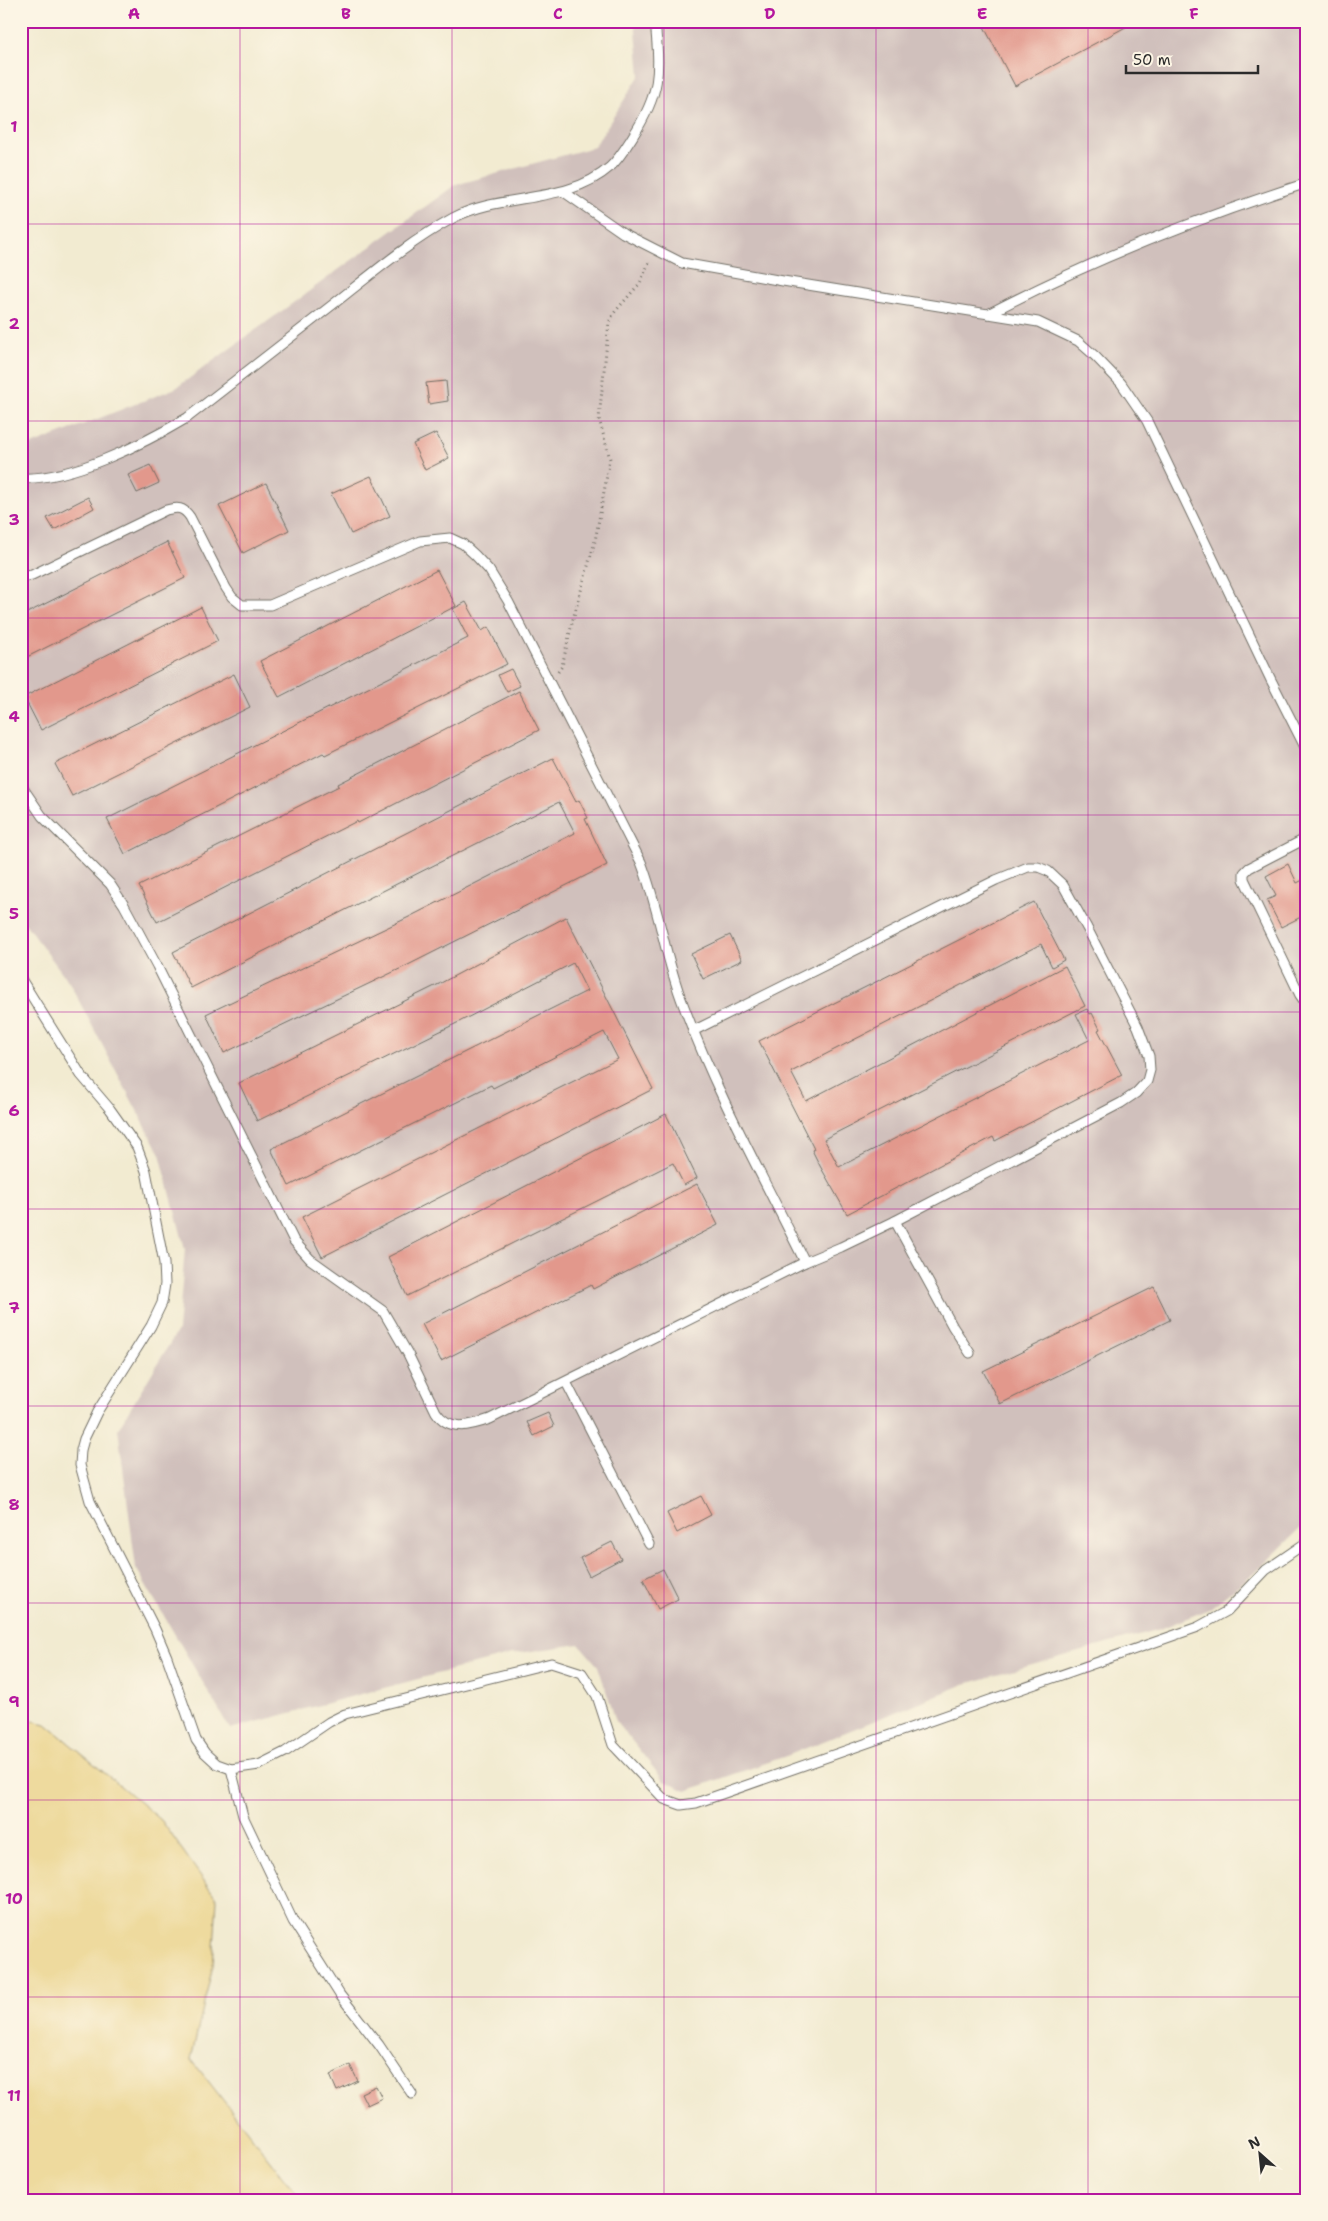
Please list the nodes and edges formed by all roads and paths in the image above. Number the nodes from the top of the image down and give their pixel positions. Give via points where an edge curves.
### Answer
1 (655, 21) edge
2 (1307, 183) edge
3 (564, 192) junction
4 (654, 250) junction
5 (987, 314) junction
6 (21, 478) edge
7 (21, 577) edge
8 (551, 683) junction
9 (1307, 750) edge
10 (21, 785) edge
11 (1307, 838) edge
12 (21, 979) edge
13 (1307, 1005) edge
14 (693, 1031) junction
15 (895, 1221) junction
16 (805, 1262) junction
17 (970, 1353) dead end
18 (566, 1382) junction
19 (1307, 1542) edge
20 (649, 1544) dead end
21 (231, 1769) junction
22 (412, 2094) dead end

1 - 3 lane via 659,60 657,87 646,116 610,167
2 - 5 lane via 1184,226 1040,287
3 - 4 lane via 623,233
3 - 6 lane via 503,201 455,217 404,248 187,418 158,435 91,463 51,476
4 - 5 lane via 682,263
4 - 8 path via 640,283 609,322 599,419 610,460 595,541 562,666
5 - 9 lane via 1038,322 1078,341 1121,383 1147,421
7 - 8 lane via 32,575 177,507 190,517 226,588 242,605 270,604 420,540 450,538 463,544 489,570
8 - 14 lane via 641,862
10 - 18 lane via 42,816 110,884 124,905 294,1242 310,1260 383,1311 441,1419 463,1427 476,1424
11 - 13 lane via 1249,868 1244,879
12 - 21 lane via 81,1075 110,1109 136,1148 146,1171 164,1263 162,1303 88,1429 80,1465 90,1501 167,1656 196,1740 217,1764
14 - 15 lane via 1012,872 1038,867 1054,875 1087,928 1146,1044 1150,1070 1147,1081 1136,1094 1121,1103
14 - 16 lane
15 - 16 lane
15 - 17 lane
16 - 18 lane
18 - 20 lane
19 - 21 lane via 1266,1570 1227,1611 1198,1627 696,1803 681,1805 664,1799 613,1745 597,1696 582,1673 552,1663 345,1714 260,1765
21 - 22 lane via 243,1816 293,1921 340,1995 380,2044

